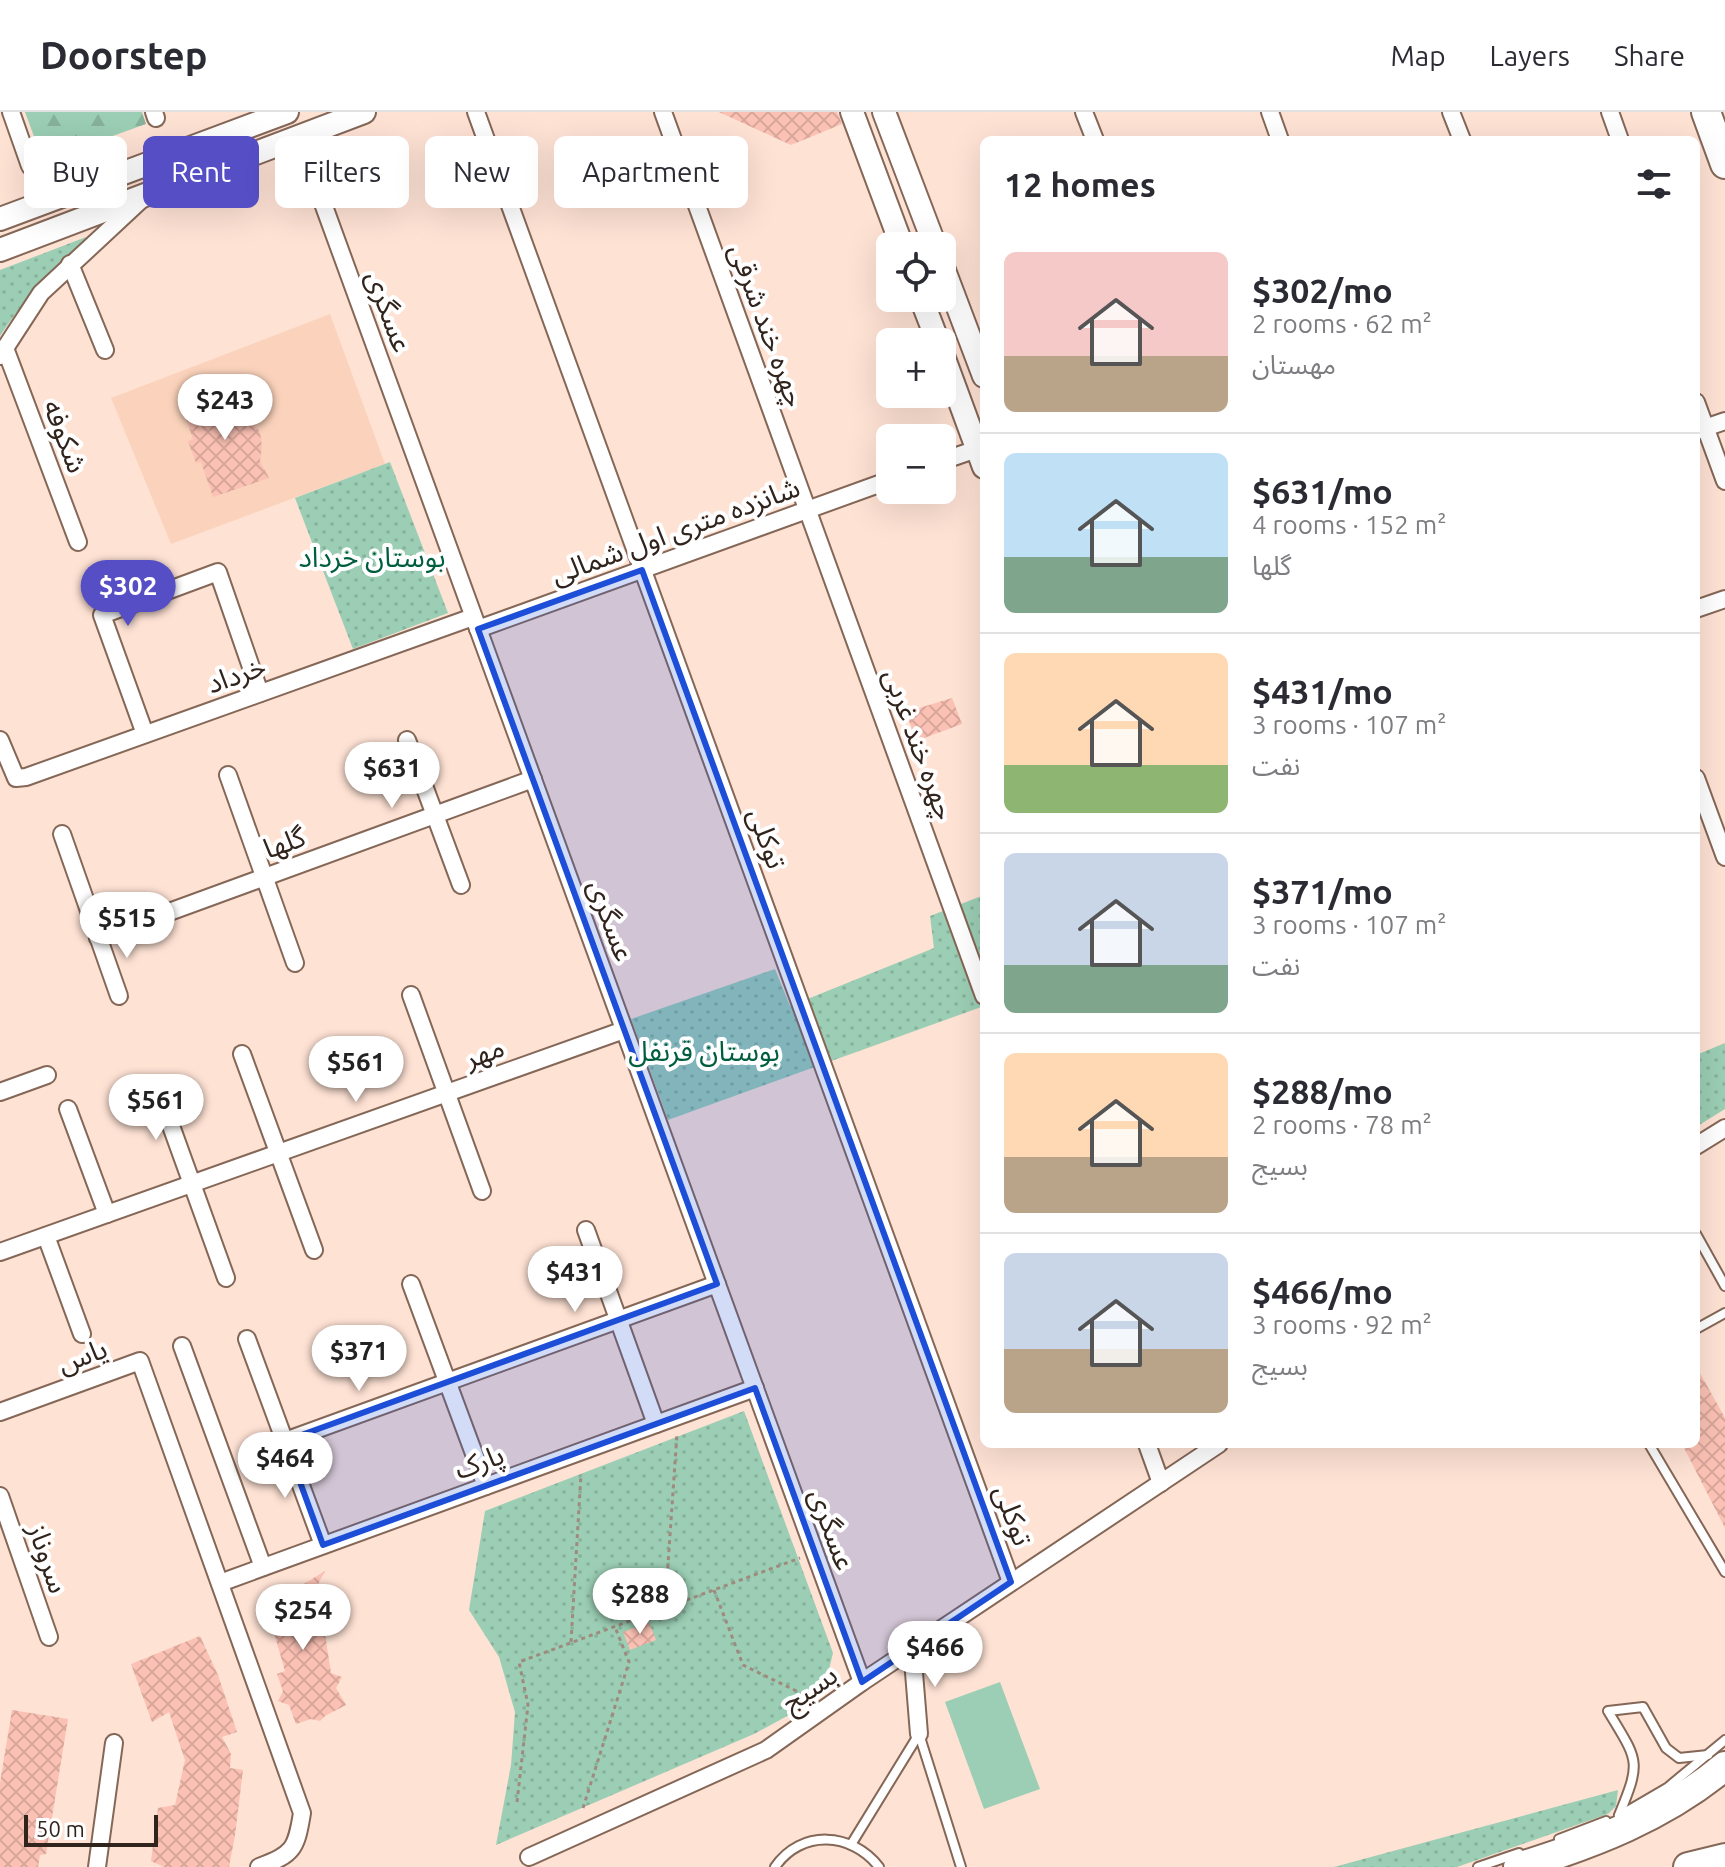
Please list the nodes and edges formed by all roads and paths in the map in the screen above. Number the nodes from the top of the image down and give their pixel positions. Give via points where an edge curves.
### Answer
1 (11, 112) edge
2 (287, 112) edge
3 (364, 112) edge
4 (663, 112) edge
5 (852, 112) edge
6 (884, 112) edge
7 (1084, 112) edge
8 (1270, 112) edge
9 (1451, 112) edge
10 (1610, 112) edge
11 (1706, 112) edge
12 (476, 113) edge
13 (250, 120) edge
14 (1093, 136) edge
15 (1279, 136) edge
16 (1460, 136) edge
17 (1619, 136) edge
18 (24, 149) edge
19 (259, 152) edge
20 (1725, 164) edge
21 (143, 195) edge
22 (143, 198) edge
23 (325, 208) edge
24 (0, 219) edge
25 (897, 232) edge
26 (930, 232) edge
27 (0, 250) edge
28 (70, 264) junction
29 (956, 302) edge
30 (105, 350) dead end
31 (3, 352) edge
32 (980, 365) edge
33 (956, 388) edge
34 (1725, 421) edge
35 (1701, 430) edge
36 (980, 449) edge
37 (980, 454) edge
38 (956, 459) edge
39 (1725, 481) edge
40 (876, 485) edge
41 (807, 510) junction
42 (78, 542) dead end
43 (642, 570) junction
44 (1725, 599) edge
45 (1700, 608) edge
46 (476, 623) junction
47 (260, 693) junction
48 (145, 734) junction
49 (0, 740) edge
50 (407, 740) dead end
51 (228, 775) dead end
52 (533, 779) junction
53 (1700, 789) edge
54 (435, 815) junction
55 (62, 834) dead end
56 (1725, 857) edge
57 (265, 877) junction
58 (461, 885) dead end
59 (98, 938) junction
60 (295, 963) dead end
61 (980, 985) edge
62 (411, 995) dead end
63 (119, 996) dead end
64 (624, 1030) junction
65 (242, 1054) dead end
66 (47, 1075) dead end
67 (157, 1087) dead end
68 (0, 1092) edge
69 (447, 1093) junction
70 (68, 1109) dead end
71 (1725, 1128) edge
72 (1700, 1144) edge
73 (278, 1153) junction
74 (192, 1184) junction
75 (482, 1191) dead end
76 (107, 1214) junction
77 (586, 1230) dead end
78 (46, 1236) junction
79 (1700, 1245) edge
80 (314, 1250) dead end
81 (0, 1252) edge
82 (226, 1278) dead end
83 (411, 1284) dead end
84 (717, 1284) junction
85 (1725, 1286) edge
86 (1725, 1313) edge
87 (619, 1320) junction
88 (1700, 1327) edge
89 (82, 1334) dead end
90 (247, 1339) dead end
91 (182, 1346) dead end
92 (448, 1382) junction
93 (755, 1388) junction
94 (0, 1412) edge
95 (688, 1413) junction
96 (656, 1424) junction
97 (285, 1441) junction
98 (1148, 1448) edge
99 (1213, 1448) edge
100 (1651, 1448) edge
101 (581, 1474) dead end
102 (1161, 1483) junction
103 (486, 1486) junction
104 (0, 1496) edge
105 (323, 1545) junction
106 (814, 1553) junction
107 (263, 1567) junction
108 (1725, 1572) edge
109 (1011, 1582) junction
110 (220, 1583) junction
111 (714, 1590) junction
112 (665, 1608) junction
113 (615, 1627) junction
114 (49, 1637) dead end
115 (571, 1643) junction
116 (912, 1648) junction
117 (862, 1682) junction
118 (811, 1698) dead end
119 (919, 1734) junction
120 (1725, 1740) edge
121 (114, 1743) dead end
122 (1717, 1761) edge
123 (517, 1802) dead end
124 (583, 1808) dead end
125 (1618, 1816) junction
126 (852, 1843) junction
127 (1546, 1843) dead end
128 (529, 1857) dead end
129 (1525, 1858) edge
130 (1725, 1858) edge
131 (97, 1867) edge
132 (259, 1867) edge
133 (775, 1867) edge
134 (879, 1867) edge
135 (961, 1867) edge
136 (1478, 1867) edge
137 (1688, 1867) edge

1 - 18 street
2 - 13 main road
3 - 19 main road
4 - 41 street, چهره خند شرقی
5 - 25 main road
6 - 26 main road
7 - 14 street
8 - 15 street
9 - 16 street
10 - 17 street
11 - 20 highway
12 - 43 street, توکلی
13 - 24 main road
21 - 27 main road
22 - 28 street
23 - 46 street, عسگری
28 - 30 street
28 - 31 street via 41,293
29 - 32 main road
31 - 42 street, شکوفه
33 - 36 main road
34 - 35 street
35 - 39 street
37 - 38 street
40 - 41 street, شانزده متری اول شمالی
41 - 43 street, شانزده متری اول شمالی
41 - 61 street, چهره خند غربی
43 - 46 street, شانزده متری اول شمالی
43 - 109 street, توکلی
44 - 45 street
46 - 47 street, خرداد
46 - 52 street, عسگری
47 - 48 street, خرداد
47 - 48 street via 218,572 102,615
48 - 49 street, خرداد via 16,778
50 - 54 street
51 - 57 street
52 - 54 street, گلها
52 - 64 street, عسگری
53 - 56 street
54 - 57 street, گلها
54 - 58 street
55 - 59 street
57 - 59 street, گلها
57 - 60 street
59 - 63 street
62 - 69 street
64 - 69 street, مهر
64 - 84 street, عسگری
65 - 73 street
66 - 68 street
67 - 74 street
69 - 73 street, مهر
69 - 75 street
70 - 76 street
71 - 72 street
73 - 74 street, مهر
73 - 80 street
74 - 76 street, مهر
74 - 82 street
76 - 78 street, مهر
77 - 87 street
78 - 81 street, مهر
78 - 89 street
79 - 85 lane
83 - 92 street
84 - 87 street
84 - 93 street, عسگری
86 - 88 lane
87 - 92 street
87 - 96 street
90 - 97 street
91 - 107 street
92 - 97 street
92 - 103 street
93 - 95 street, پارک
93 - 106 street, عسگری
94 - 110 street, یاس via 140,1361
95 - 96 street, پارک
95 - 112 path via 675,1438
96 - 103 street, پارک
97 - 105 street
98 - 102 street
99 - 102 street, بسیج
100 - 108 lane
101 - 115 path
102 - 109 street, بسیج
103 - 105 street, پارک
104 - 114 street, سروناز
105 - 107 street, پارک
106 - 111 path
106 - 117 street, عسگری
107 - 110 street, پارک
109 - 116 street, بسیج
110 - 132 street via 302,1813 298,1837 285,1857
111 - 112 path
111 - 118 path via 743,1665
112 - 113 path
113 - 115 path
113 - 124 path via 629,1662
115 - 123 path via 519,1662 528,1705
116 - 117 street, بسیج
116 - 119 street
117 - 128 street, بسیج via 766,1750
119 - 126 lane
119 - 135 lane
120 - 122 lane
121 - 131 street
122 - 125 lane
122 - 125 lane via 1679,1758 1666,1748 1643,1707 1608,1711 1635,1758 1634,1778
122 - 129 highway via 1699,1788 1655,1815 1611,1835
125 - 127 lane
126 - 133 lane via 810,1840 791,1849
126 - 134 lane
129 - 136 lane
130 - 137 highway

